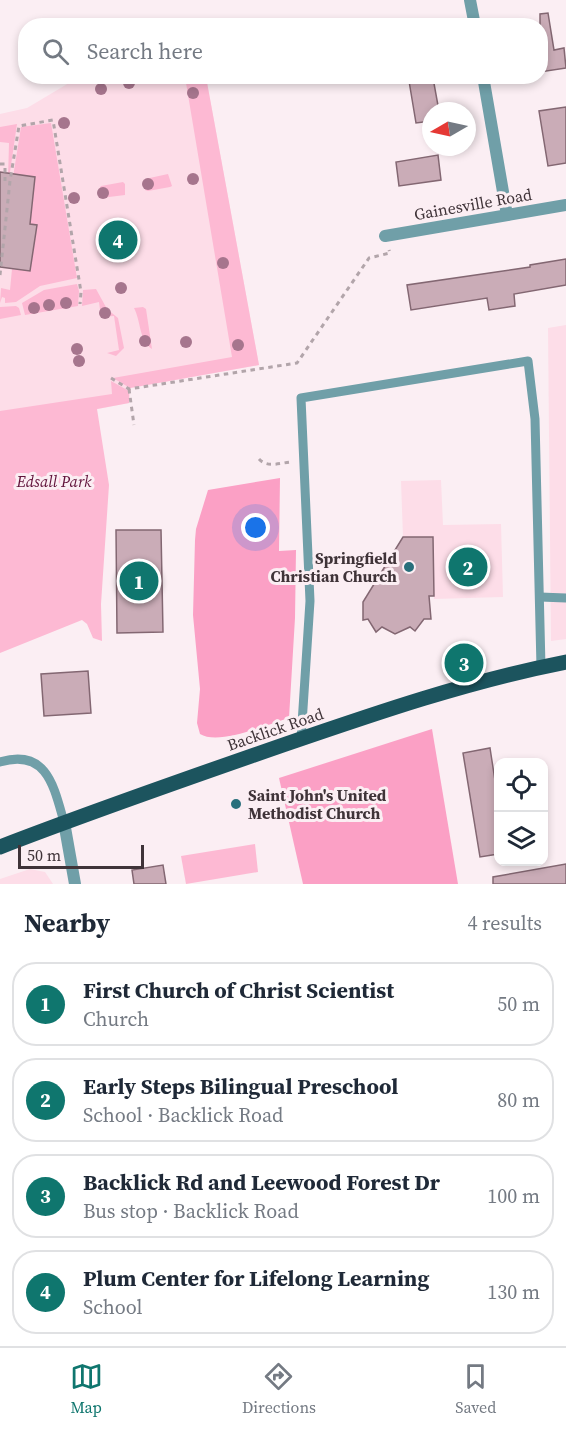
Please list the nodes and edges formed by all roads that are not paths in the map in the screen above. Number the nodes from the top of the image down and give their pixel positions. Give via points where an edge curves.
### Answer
1 (470, 0) edge
2 (473, 18) edge
3 (484, 84) edge
4 (566, 206) edge
5 (507, 215) junction
6 (385, 236) road end
7 (540, 597) junction
8 (566, 598) edge
9 (566, 662) edge
10 (541, 667) junction
11 (301, 739) junction
12 (0, 762) edge
13 (64, 822) junction
14 (0, 847) edge
15 (75, 884) edge

1 - 2 street
3 - 5 street
4 - 5 street, Gainesville Road
5 - 6 street, Gainesville Road
7 - 8 lane
7 - 10 lane
7 - 11 lane via 535,419 528,361 301,398 310,601
9 - 10 main road, Backlick Road
10 - 11 main road, Backlick Road via 409,703
11 - 13 main road, Backlick Road
12 - 13 lane via 26,759 42,768 53,786
13 - 14 main road, Backlick Road
13 - 15 street

